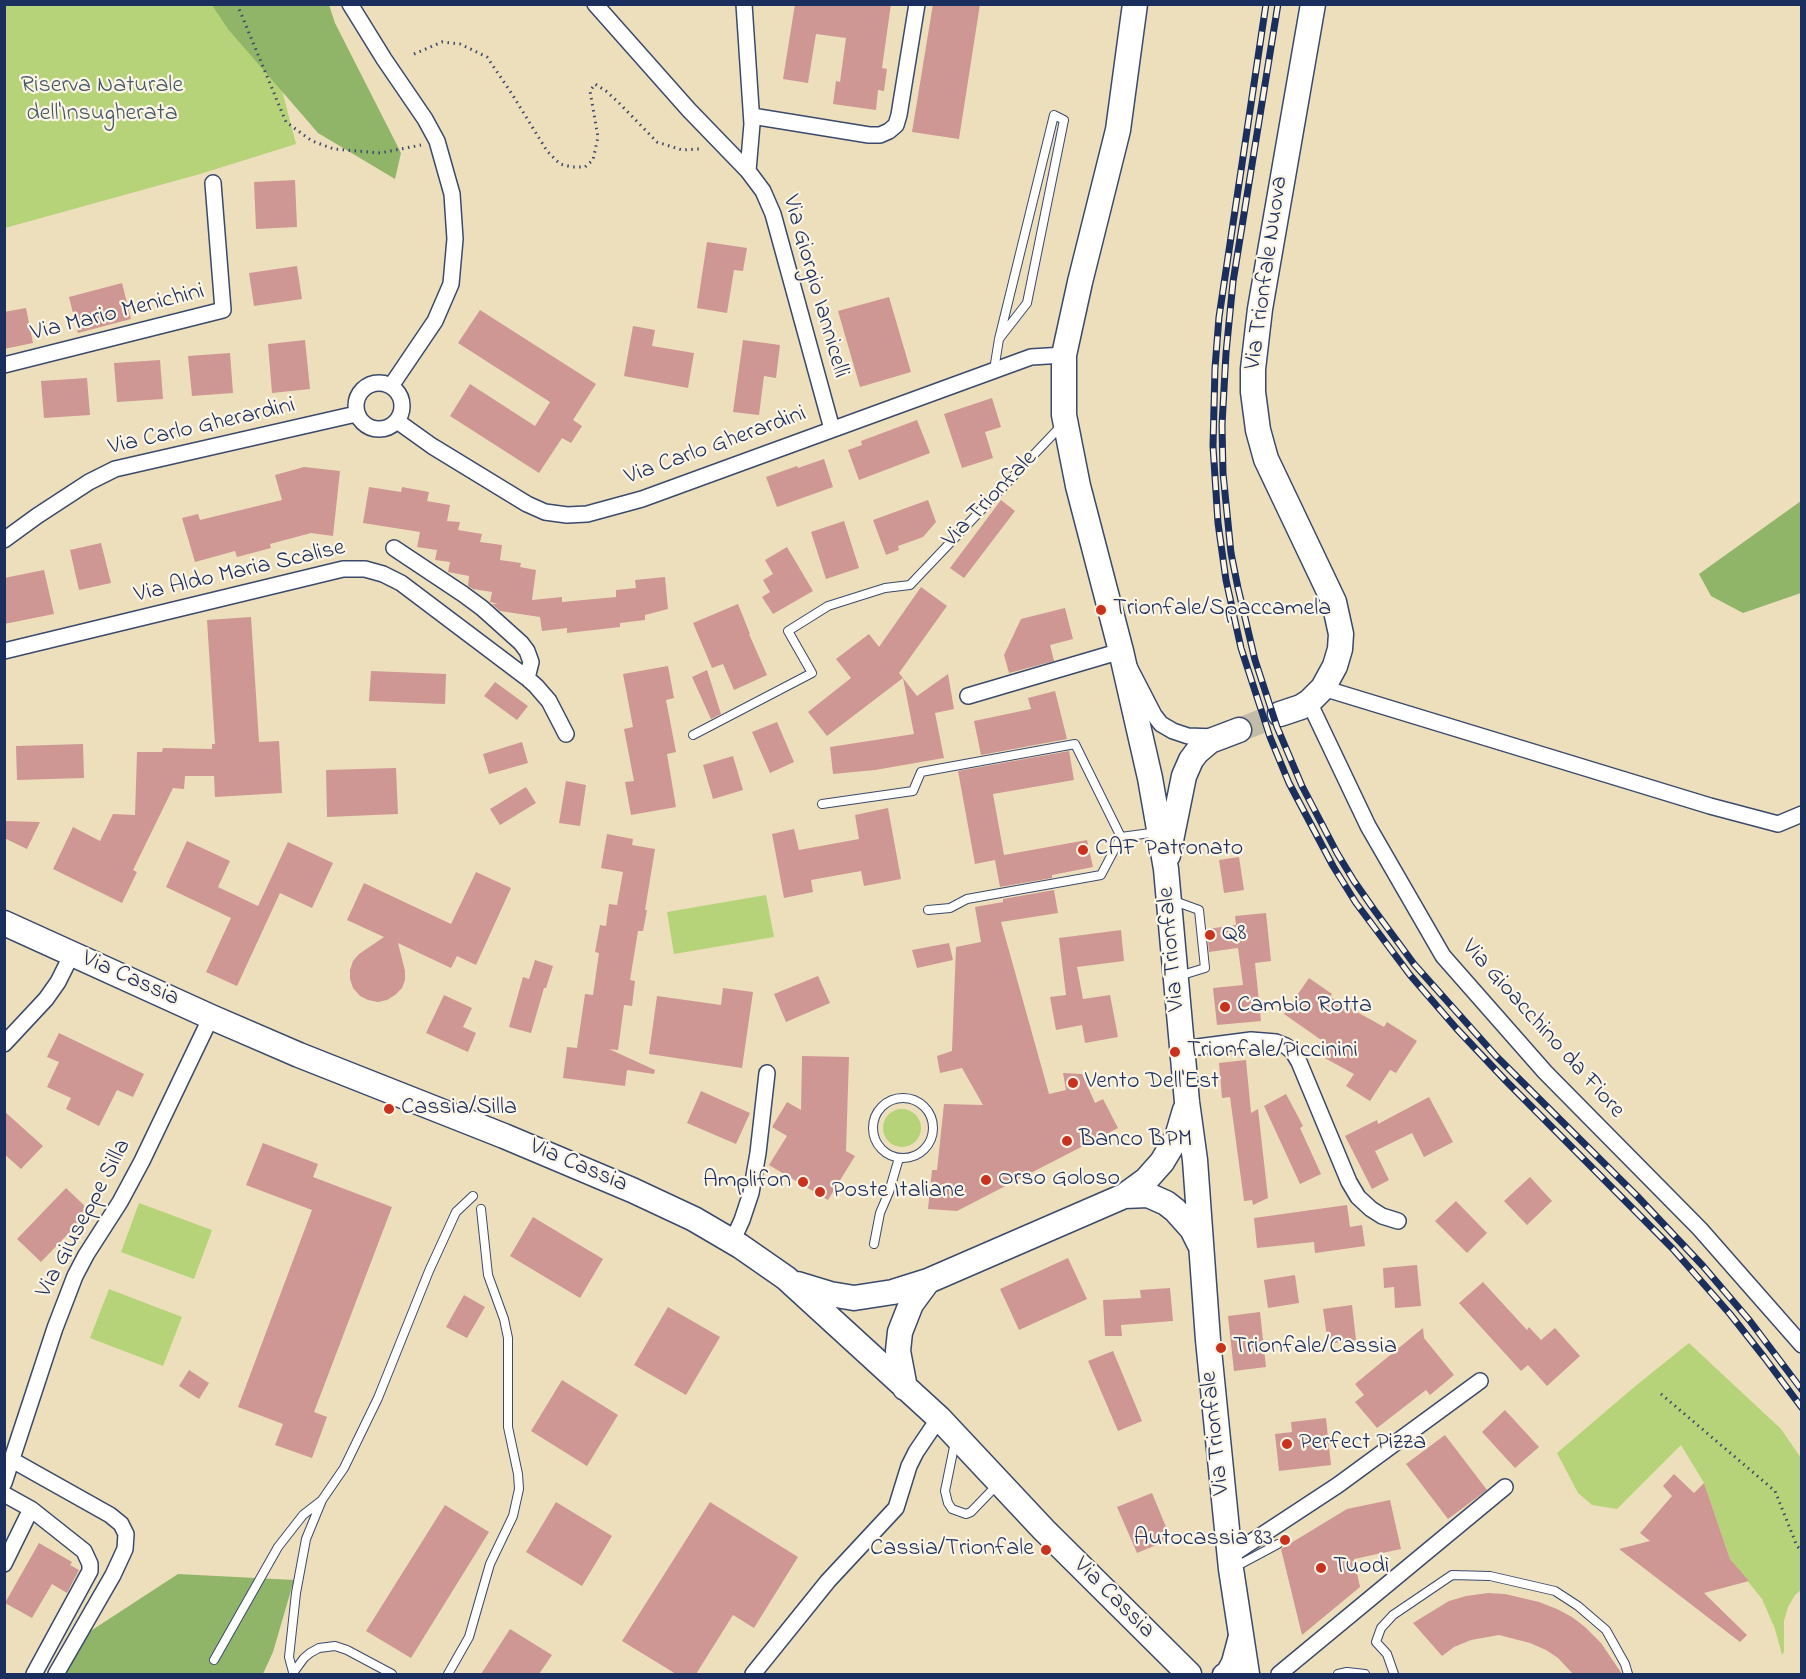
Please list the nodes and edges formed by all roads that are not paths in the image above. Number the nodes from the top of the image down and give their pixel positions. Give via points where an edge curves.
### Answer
1 (350, 4) edge
2 (594, 4) edge
3 (744, 4) edge
4 (917, 4) edge
5 (1135, 4) edge
6 (1313, 4) edge
7 (752, 116) junction
8 (748, 171) junction
9 (213, 183) dead end
10 (999, 339) junction
11 (1064, 355) junction
12 (4, 365) edge
13 (994, 370) junction
14 (392, 386) junction
15 (356, 414) junction
16 (397, 421) junction
17 (1065, 422) junction
18 (832, 429) junction
19 (4, 540) edge
20 (394, 548) dead end
21 (4, 651) edge
22 (1121, 651) junction
23 (527, 678) junction
24 (1316, 695) junction
25 (968, 696) dead end
26 (1280, 714) tunnel mouth
27 (1228, 733) joint
28 (566, 734) dead end
29 (693, 735) dead end
30 (822, 804) dead end
31 (1802, 814) edge
32 (1159, 832) junction
33 (1121, 837) junction
34 (1166, 869) junction
35 (928, 910) dead end
36 (4, 923) edge
37 (72, 954) junction
38 (211, 1017) junction
39 (4, 1044) edge
40 (1182, 1049) junction
41 (767, 1073) dead end
42 (1187, 1102) junction
43 (899, 1158) junction
44 (473, 1196) dead end
45 (1124, 1196) junction
46 (481, 1209) dead end
47 (1398, 1221) dead end
48 (732, 1242) junction
49 (874, 1244) dead end
50 (1201, 1247) junction
51 (786, 1278) junction
52 (928, 1281) junction
53 (1802, 1346) edge
54 (1480, 1381) dead end
55 (905, 1388) junction
56 (939, 1418) junction
57 (956, 1436) junction
58 (12, 1460) junction
59 (4, 1483) edge
60 (999, 1483) junction
61 (1506, 1487) dead end
62 (4, 1494) edge
63 (322, 1500) junction
64 (31, 1509) junction
65 (1278, 1544) dead end
66 (1231, 1562) junction
67 (4, 1564) edge
68 (1239, 1628) junction
69 (214, 1660) dead end
70 (293, 1673) edge
71 (34, 1674) edge
72 (56, 1674) edge
73 (392, 1674) edge
74 (448, 1674) edge
75 (753, 1674) edge
76 (1188, 1674) edge
77 (1222, 1674) edge
78 (1247, 1674) edge
79 (1279, 1674) edge
80 (1338, 1674) edge
81 (1365, 1674) edge
82 (1394, 1674) edge
83 (1628, 1674) edge

1 - 14 street via 425,118 437,141 452,194 455,239 451,284 435,321
2 - 8 street, Via Giorgio Iannicelli
3 - 7 street
4 - 7 street via 899,115 889,131 869,135
5 - 11 main road, Via Trionfale via 1118,130
6 - 24 main road, Via Trionfale Nuova via 1260,309 1253,392 1258,430 1272,473 1339,620 1340,649 1335,666
7 - 8 street
8 - 18 street, Via Giorgio Iannicelli via 773,214
9 - 12 street, Via Mario Menichini via 223,310
10 - 10 lane via 1046,149 1054,115 1064,120 1027,303
10 - 13 lane
11 - 13 street, Via Carlo Gherardini via 1031,357
11 - 17 main road, Via Trionfale
13 - 18 street, Via Carlo Gherardini
14 - 15 street via 378,383 364,388 356,400
14 - 16 street via 402,402
15 - 16 street via 375,429 387,428
15 - 19 street, Via Carlo Gherardini via 115,469 89,482
16 - 18 street, Via Carlo Gherardini via 527,504 567,515 587,514 642,499
17 - 22 main road, Via Trionfale via 1077,486
17 - 29 lane, Via Trionfale via 910,585 885,588 828,606 788,631 812,673
20 - 23 street via 473,601 521,643 531,662
21 - 23 street, Via Aldo Maria Scalise via 344,569 365,569 401,583
22 - 25 street
22 - 27 street via 1161,724 1188,736
22 - 32 main road, Via Trionfale
23 - 28 street, Via Aldo Maria Scalise via 549,701
24 - 26 main road
24 - 31 street via 1778,824
24 - 53 street, Via Gioacchino da Fiore via 1368,826 1443,956 1545,1072 1700,1229
27 - 34 main road via 1197,752 1186,770
30 - 33 lane via 913,790 921,772 1075,744
32 - 33 lane
32 - 34 main road, Via Trionfale
33 - 35 lane via 1101,875 967,899 951,908
34 - 40 main road, Via Trionfale
36 - 37 main road, Via Cassia
37 - 38 main road, Via Cassia
37 - 39 street via 46,999
38 - 48 main road, Via Cassia via 632,1190 689,1216
38 - 58 street, Via Giuseppe Silla via 142,1161 75,1276
40 - 42 main road, Via Trionfale
40 - 47 street via 1251,1040 1286,1046 1299,1062 1358,1197 1382,1216
41 - 48 street via 751,1193
42 - 45 main road via 1177,1137 1162,1162
42 - 50 main road, Via Trionfale
43 - 43 lane via 909,1158 927,1147 933,1128 919,1102 899,1098 882,1106 873,1123 876,1142 882,1150
43 - 49 lane
44 - 63 lane via 456,1212 378,1398 344,1468
45 - 50 main road via 1148,1196 1166,1203 1192,1229
45 - 52 main road
46 - 74 lane via 488,1275 508,1338 508,1427 519,1489 513,1516 490,1564 469,1638
48 - 51 main road, Via Cassia
50 - 66 main road, Via Trionfale
51 - 52 main road via 814,1290 854,1298 885,1294
51 - 55 main road, Via Cassia
52 - 55 main road via 902,1324 899,1358
54 - 66 street
55 - 56 main road, Via Cassia
56 - 57 main road, Via Cassia
56 - 75 street via 909,1466 897,1508 828,1581
57 - 60 main road, Via Cassia
57 - 60 lane via 945,1491 952,1509 971,1512
58 - 59 street, Via Giuseppe Silla
58 - 72 street via 110,1515 126,1534 113,1575
60 - 76 main road, Via Cassia
61 - 79 street
62 - 64 street
63 - 69 lane via 303,1515 278,1546
63 - 70 lane via 306,1539 298,1582 289,1657
64 - 67 street
64 - 71 street via 84,1551 90,1564 90,1571
65 - 66 lane
66 - 68 main road, Via Trionfale
68 - 77 street, Via Trionfale via 1233,1655
68 - 78 main road, Via Trionfale
70 - 73 lane via 310,1653 335,1646
80 - 81 lane
82 - 83 lane via 1388,1654 1376,1642 1381,1628 1393,1615 1452,1575 1490,1576 1555,1591 1606,1630

